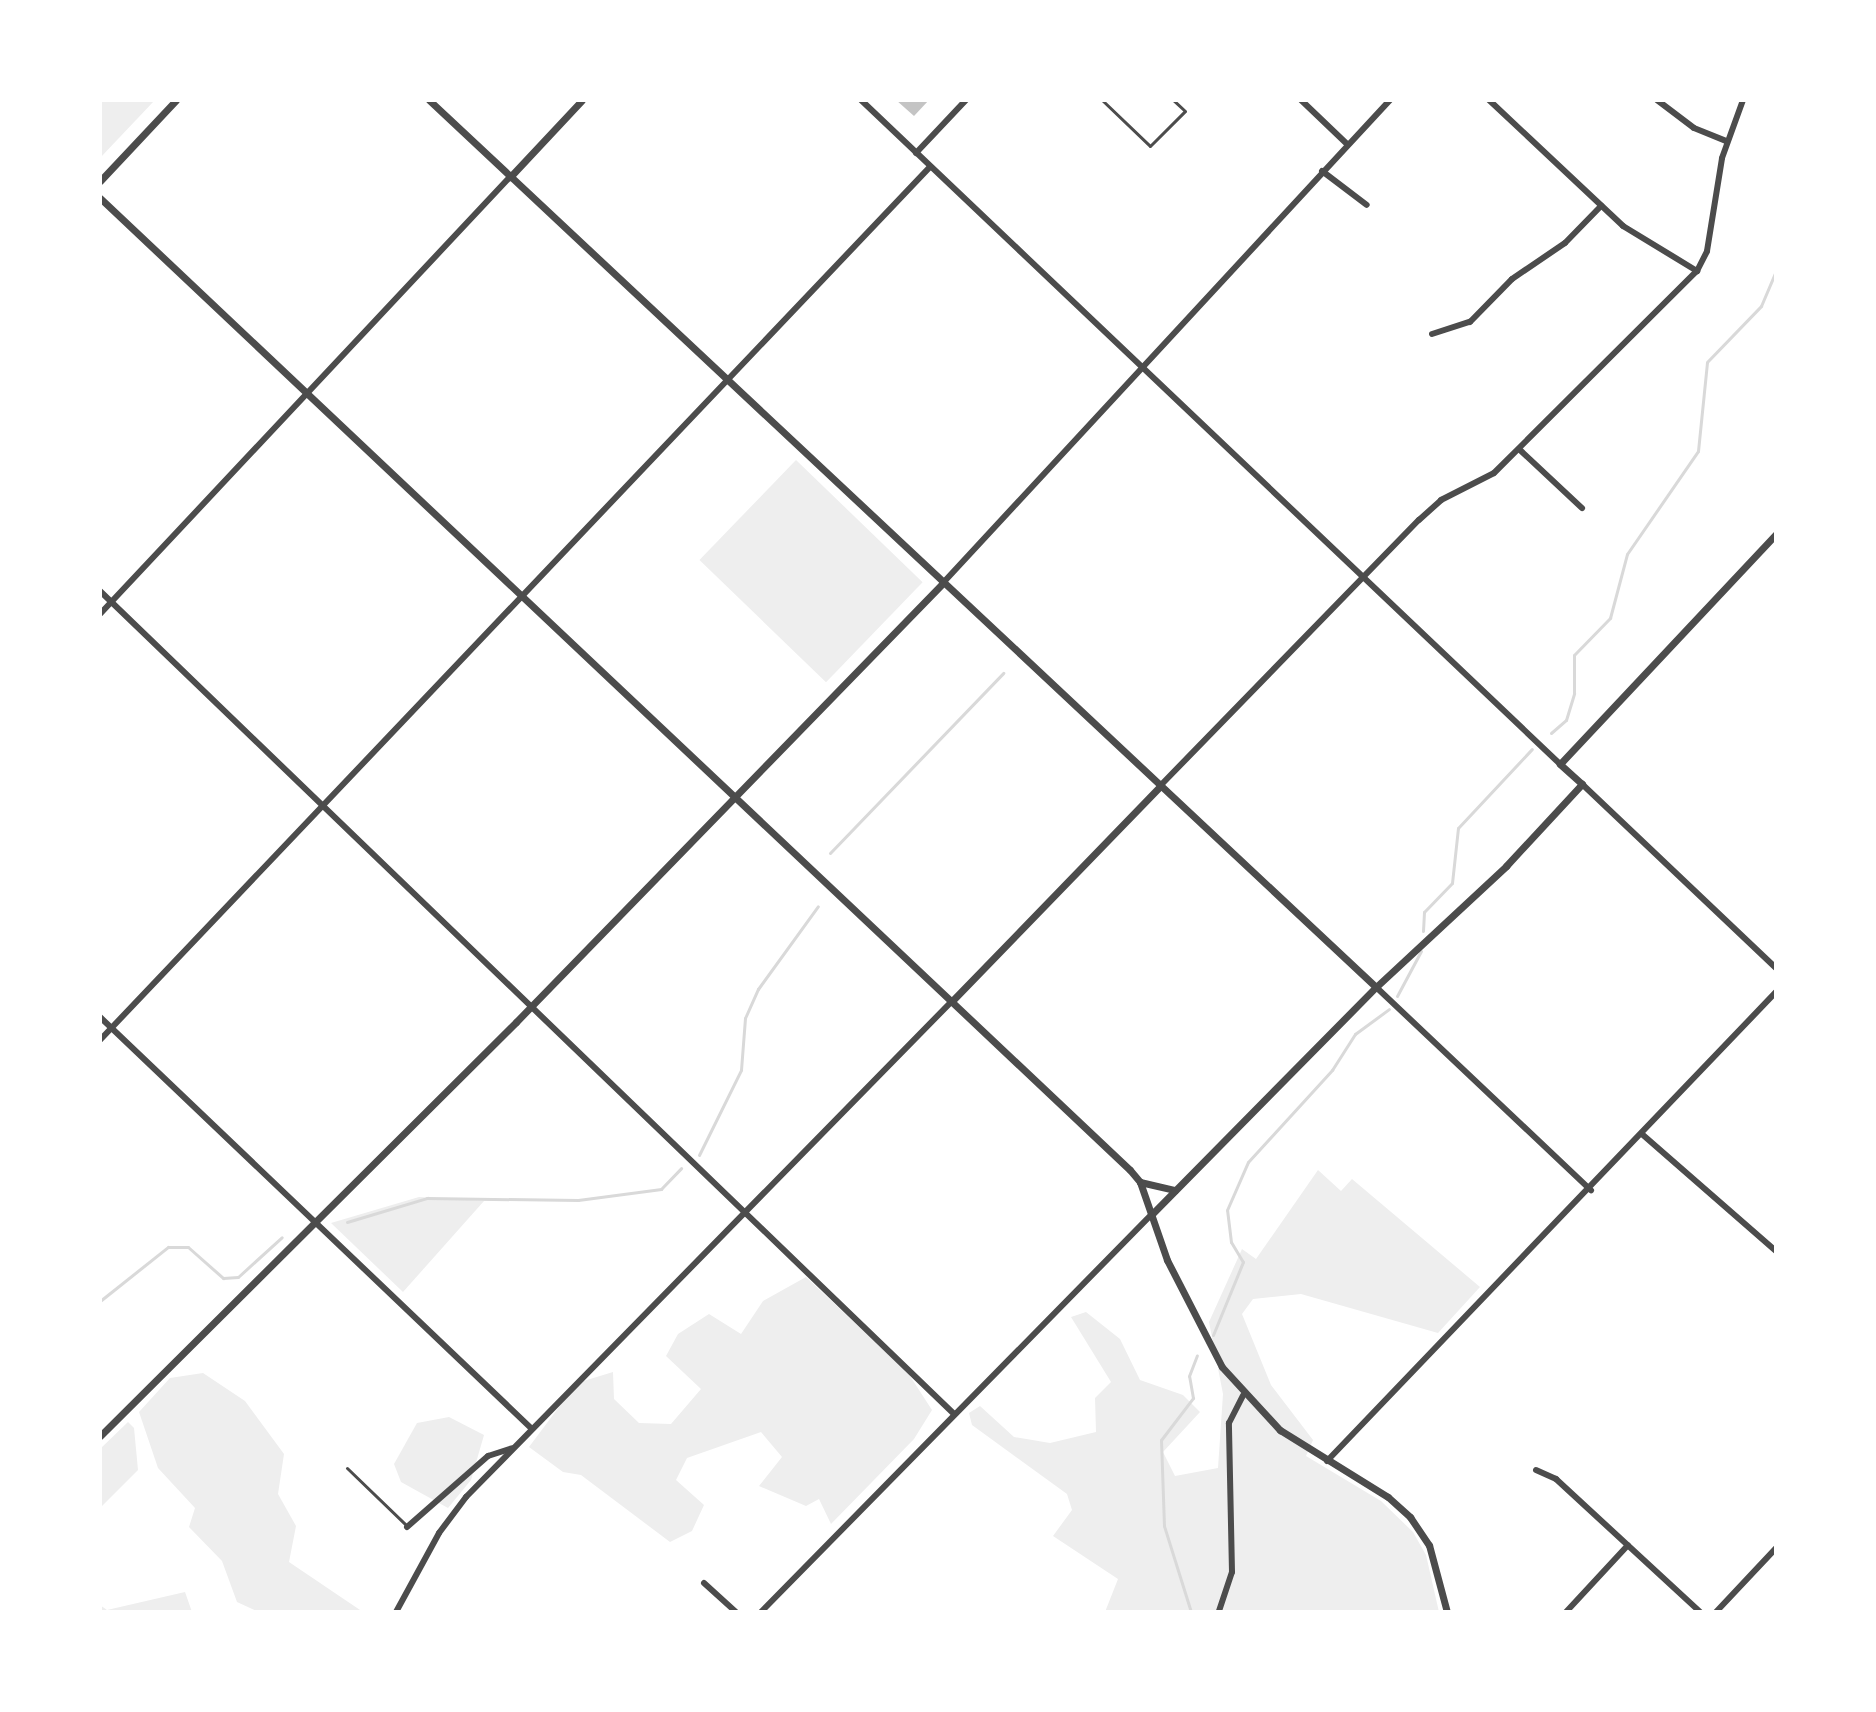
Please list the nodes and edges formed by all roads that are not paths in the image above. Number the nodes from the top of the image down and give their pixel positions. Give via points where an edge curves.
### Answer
1 (176, 100) edge
2 (429, 100) edge
3 (582, 100) edge
4 (861, 100) edge
5 (966, 100) edge
6 (1102, 100) edge
7 (1173, 100) edge
8 (1301, 100) edge
9 (1390, 100) edge
10 (1489, 100) edge
11 (1657, 100) edge
12 (1743, 100) edge
13 (1727, 141) junction
14 (1347, 144) junction
15 (916, 153) junction
16 (930, 167) junction
17 (1322, 171) junction
18 (510, 177) junction
19 (100, 181) edge
20 (100, 198) edge
21 (1367, 205) dead end
22 (1601, 206) junction
23 (1697, 271) junction
24 (1432, 334) dead end
25 (1141, 369) junction
26 (728, 384) junction
27 (309, 392) junction
28 (1520, 450) junction
29 (1582, 508) dead end
30 (1776, 534) edge
31 (1364, 578) junction
32 (942, 584) junction
33 (100, 591) edge
34 (522, 595) junction
35 (111, 602) junction
36 (100, 614) edge
37 (1560, 764) junction
38 (1582, 784) junction
39 (1160, 786) junction
40 (737, 796) junction
41 (325, 809) junction
42 (1776, 968) edge
43 (1376, 987) junction
44 (1776, 992) edge
45 (952, 1001) junction
46 (529, 1008) junction
47 (100, 1017) edge
48 (111, 1028) junction
49 (100, 1040) edge
50 (1643, 1135) junction
51 (1140, 1182) junction
52 (1175, 1190) junction
53 (1591, 1190) junction
54 (744, 1213) junction
55 (1151, 1215) junction
56 (317, 1222) junction
57 (1776, 1251) edge
58 (1243, 1395) junction
59 (953, 1413) junction
60 (531, 1428) junction
61 (100, 1436) edge
62 (513, 1448) junction
63 (1327, 1461) junction
64 (347, 1468) dead end
65 (1536, 1470) dead end
66 (407, 1527) joint
67 (1628, 1545) junction
68 (1776, 1548) edge
69 (704, 1583) dead end
70 (1219, 1611) edge
71 (396, 1612) edge
72 (736, 1612) edge
73 (761, 1612) edge
74 (1447, 1612) edge
75 (1566, 1612) edge
76 (1700, 1612) edge
77 (1716, 1612) edge

1 - 19 street
2 - 18 street
3 - 18 street
4 - 15 street
5 - 15 street
6 - 7 lane via 1150,146 1185,111
8 - 14 street
9 - 14 street
10 - 22 street
11 - 13 street via 1694,128
12 - 13 street
13 - 23 street via 1707,251
14 - 17 street
15 - 16 street
16 - 25 street
16 - 26 street
17 - 21 street
17 - 25 street
18 - 26 street
18 - 27 street
20 - 27 street
22 - 23 street via 1623,226
22 - 24 street via 1565,243 1512,279 1470,322
23 - 28 street
25 - 31 street
25 - 32 street
26 - 32 street
26 - 34 street
27 - 34 street
27 - 35 street
28 - 29 street
28 - 31 street via 1494,473 1441,500
30 - 37 street
31 - 37 street
31 - 39 street
32 - 39 street
32 - 40 street
33 - 35 street
34 - 40 street
34 - 41 street
35 - 36 street
35 - 41 street
37 - 38 street
38 - 42 street
38 - 43 street via 1506,866
39 - 43 street
39 - 45 street
40 - 45 street
40 - 46 street
41 - 46 street
41 - 48 street
43 - 52 street
43 - 53 street
44 - 50 street
45 - 51 street
45 - 54 street
46 - 54 street
46 - 56 street
47 - 48 street
48 - 49 street
48 - 56 street
50 - 53 street
50 - 57 street
51 - 52 street via 1164,1192
51 - 55 street
52 - 55 street
53 - 63 street
54 - 59 street
54 - 60 street
55 - 58 street via 1199,1329
55 - 59 street
56 - 60 street
56 - 61 street
58 - 63 street via 1280,1430
58 - 70 street via 1229,1423 1232,1572
59 - 73 street
60 - 62 street
62 - 66 street via 488,1456
62 - 71 street via 439,1533
63 - 74 street via 1388,1497 1410,1517 1429,1545
64 - 66 lane
65 - 67 street via 1556,1479
67 - 75 street
67 - 76 street
68 - 77 street
69 - 72 street

